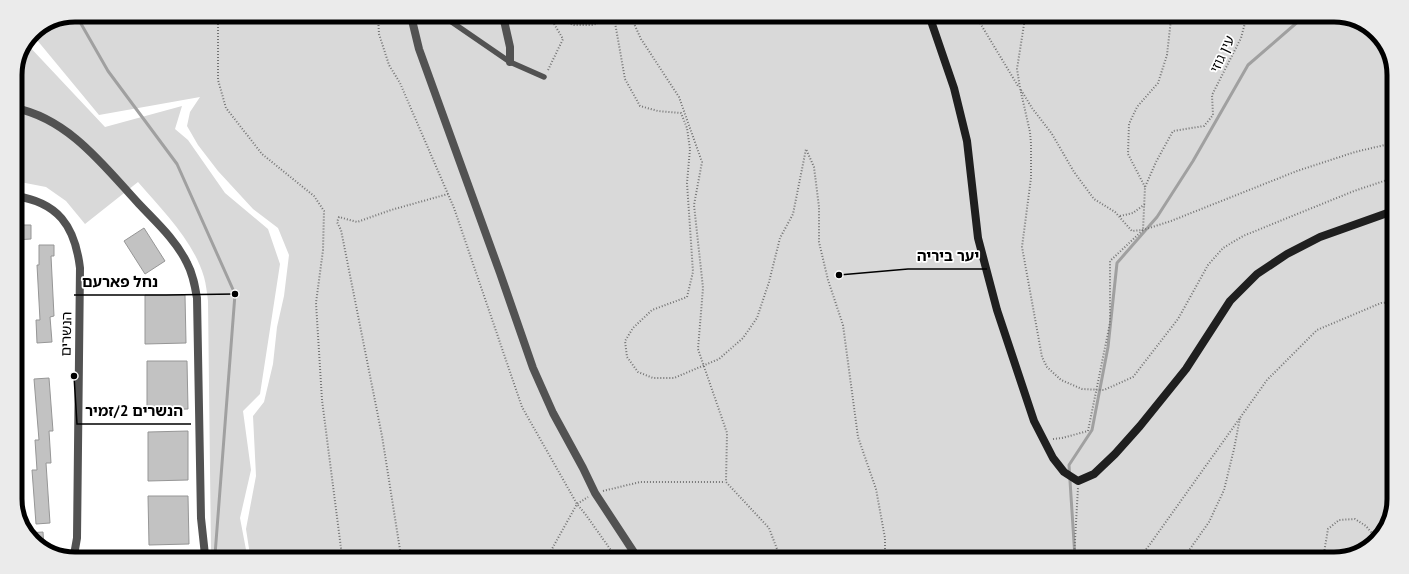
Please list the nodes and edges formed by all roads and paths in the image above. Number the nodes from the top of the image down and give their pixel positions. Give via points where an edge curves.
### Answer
1 (218, 22) edge
2 (378, 22) edge
3 (412, 22) edge
4 (452, 22) edge
5 (504, 22) edge
6 (553, 22) edge
7 (565, 22) edge
8 (600, 22) edge
9 (614, 22) edge
10 (633, 22) edge
11 (931, 22) edge
12 (979, 22) edge
13 (1024, 22) edge
14 (1171, 22) edge
15 (1245, 22) edge
16 (510, 62) junction
17 (544, 77) joint
18 (1020, 88) junction
19 (22, 110) edge
20 (1387, 144) edge
21 (1387, 180) edge
22 (1146, 187) junction
23 (448, 194) junction
24 (22, 197) edge
25 (1145, 204) junction
26 (1387, 213) edge
27 (1120, 216) junction
28 (1143, 230) junction
29 (1387, 302) edge
30 (704, 365) junction
31 (1098, 389) junction
32 (1240, 417) junction
33 (1046, 443) junction
34 (1078, 481) junction
35 (726, 482) junction
36 (595, 493) junction
37 (577, 504) junction
38 (1373, 535) edge
39 (74, 552) edge
40 (205, 552) edge
41 (341, 552) edge
42 (400, 552) edge
43 (550, 552) edge
44 (612, 552) edge
45 (634, 552) edge
46 (778, 552) edge
47 (885, 552) edge
48 (1074, 552) edge
49 (1143, 552) edge
50 (1189, 552) edge
51 (1324, 552) edge

1 - 41 path via 218,80 226,108 262,154 314,196 324,212 323,250 316,303 322,400
2 - 23 path via 379,34 389,66 400,84
3 - 36 street via 419,49 533,368 553,413
4 - 16 lane
5 - 16 street via 510,47
6 - 17 path via 563,39
7 - 8 path via 574,25 593,25
9 - 30 path via 625,79 640,106 681,114 688,128 690,149 687,183 693,272 687,297 652,310 625,341 627,357 638,372 653,378 674,378
10 - 30 path via 640,39 679,98 702,162 694,205 704,288 698,349
11 - 33 main road via 954,88 967,141 978,238 996,310 1034,421
12 - 18 path
13 - 18 path via 1017,69
14 - 22 path via 1167,55 1158,83 1128,124 1128,154
15 - 22 path, עין גוזי via 1241,38 1212,95 1213,115 1204,126 1174,131 1156,162
16 - 17 lane
18 - 27 path via 1094,199
18 - 31 path via 1031,144 1031,178 1022,248 1042,357 1047,367 1061,380 1082,389
19 - 40 street via 60,126 83,144 166,233 187,262 194,279 196,298 201,518
20 - 28 path via 1354,152 1297,171
21 - 31 path via 1243,236 1223,248 1208,265 1178,319 1133,377 1104,390
22 - 25 path
23 - 37 path via 522,407
23 - 42 path via 357,222 339,217 336,222 341,230 382,436
24 - 39 street, הנשרים via 37,200 58,214 73,236 78,250 80,283
25 - 27 path via 1133,213
25 - 28 path
26 - 34 main road via 1320,237 1287,254 1257,274 1230,301 1186,370 1140,426 1094,474
27 - 28 path via 1132,231
28 - 31 path via 1110,261 1110,323
29 - 32 path via 1317,330 1267,380
30 - 35 path via 727,433
30 - 47 path via 719,359 743,338 757,318 780,238 793,214 806,149 814,167 820,242 828,280 843,325 858,438 876,489
31 - 33 path via 1088,430
32 - 49 path
32 - 50 path via 1224,490 1209,522
33 - 34 main road via 1064,472
34 - 48 path
35 - 36 path via 640,482
35 - 46 path via 769,528
36 - 37 path
36 - 45 street
37 - 43 path
37 - 44 path
38 - 51 path via 1355,519 1339,520 1328,529

